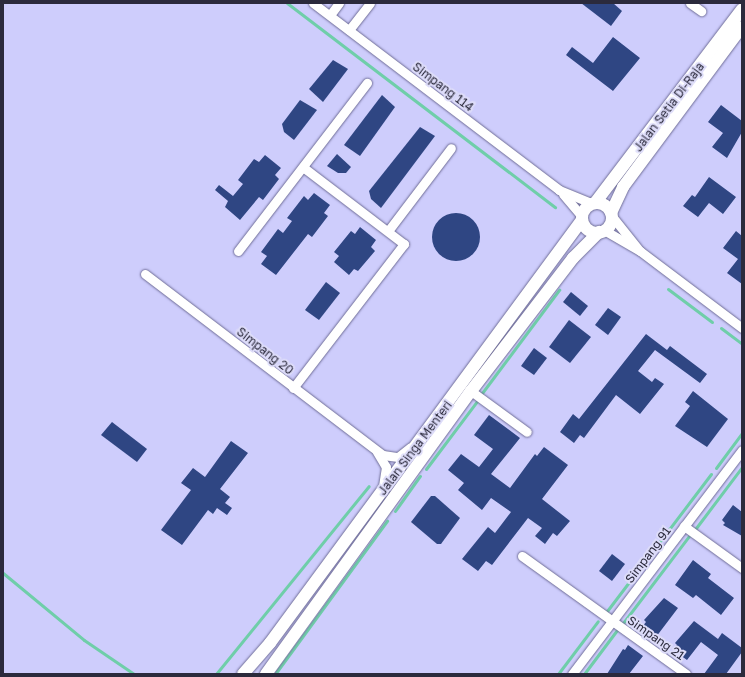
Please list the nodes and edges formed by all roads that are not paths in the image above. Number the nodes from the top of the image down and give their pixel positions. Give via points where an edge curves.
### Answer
1 (313, 3) edge
2 (339, 3) edge
3 (370, 3) edge
4 (690, 3) edge
5 (742, 9) edge
6 (701, 11) dead end
7 (330, 15) junction
8 (742, 27) edge
9 (349, 30) junction
10 (367, 83) dead end
11 (451, 148) dead end
12 (303, 167) junction
13 (559, 190) junction
14 (593, 203) junction
15 (611, 214) junction
16 (582, 218) junction
17 (388, 231) junction
18 (601, 231) junction
19 (640, 251) junction
20 (238, 252) dead end
21 (145, 274) dead end
22 (742, 328) edge
23 (293, 388) junction
24 (471, 391) junction
25 (428, 431) junction
26 (527, 432) dead end
27 (372, 447) junction
28 (742, 450) edge
29 (378, 498) junction
30 (684, 526) junction
31 (522, 556) dead end
32 (742, 568) edge
33 (612, 622) junction
34 (243, 674) edge
35 (266, 674) edge
36 (572, 674) edge
37 (686, 674) edge

1 - 7 street, Simpang 114
2 - 7 street
3 - 9 street
4 - 6 street
5 - 14 main road, Jalan Setia Di-Raja
7 - 9 street, Simpang 114
8 - 15 main road, Jalan Setia Di-Raja via 623,187
9 - 13 street, Simpang 114
10 - 12 street
11 - 17 street
12 - 17 street
12 - 20 street
13 - 14 street, Simpang 114
13 - 16 street, Simpang 114
14 - 15 main road via 603,204
14 - 16 main road via 585,209
15 - 18 main road via 610,224
15 - 19 street
16 - 18 main road via 588,229
16 - 25 main road, Jalan Singa Menteri
17 - 23 street via 404,244
18 - 19 street
18 - 24 main road, Jalan Singa Menteri via 573,258
19 - 22 street
21 - 23 street, Simpang 20
23 - 27 street, Simpang 20
24 - 26 street
24 - 35 main road, Jalan Singa Menteri
25 - 27 street via 398,457 388,457
25 - 29 main road, Jalan Singa Menteri
27 - 29 street via 386,467 386,480
28 - 30 street, Simpang 91
29 - 34 main road, Jalan Singa Menteri via 270,643
30 - 32 street
30 - 33 street, Simpang 91
31 - 33 street, Simpang 21
33 - 36 street, Simpang 91
33 - 37 street, Simpang 21

